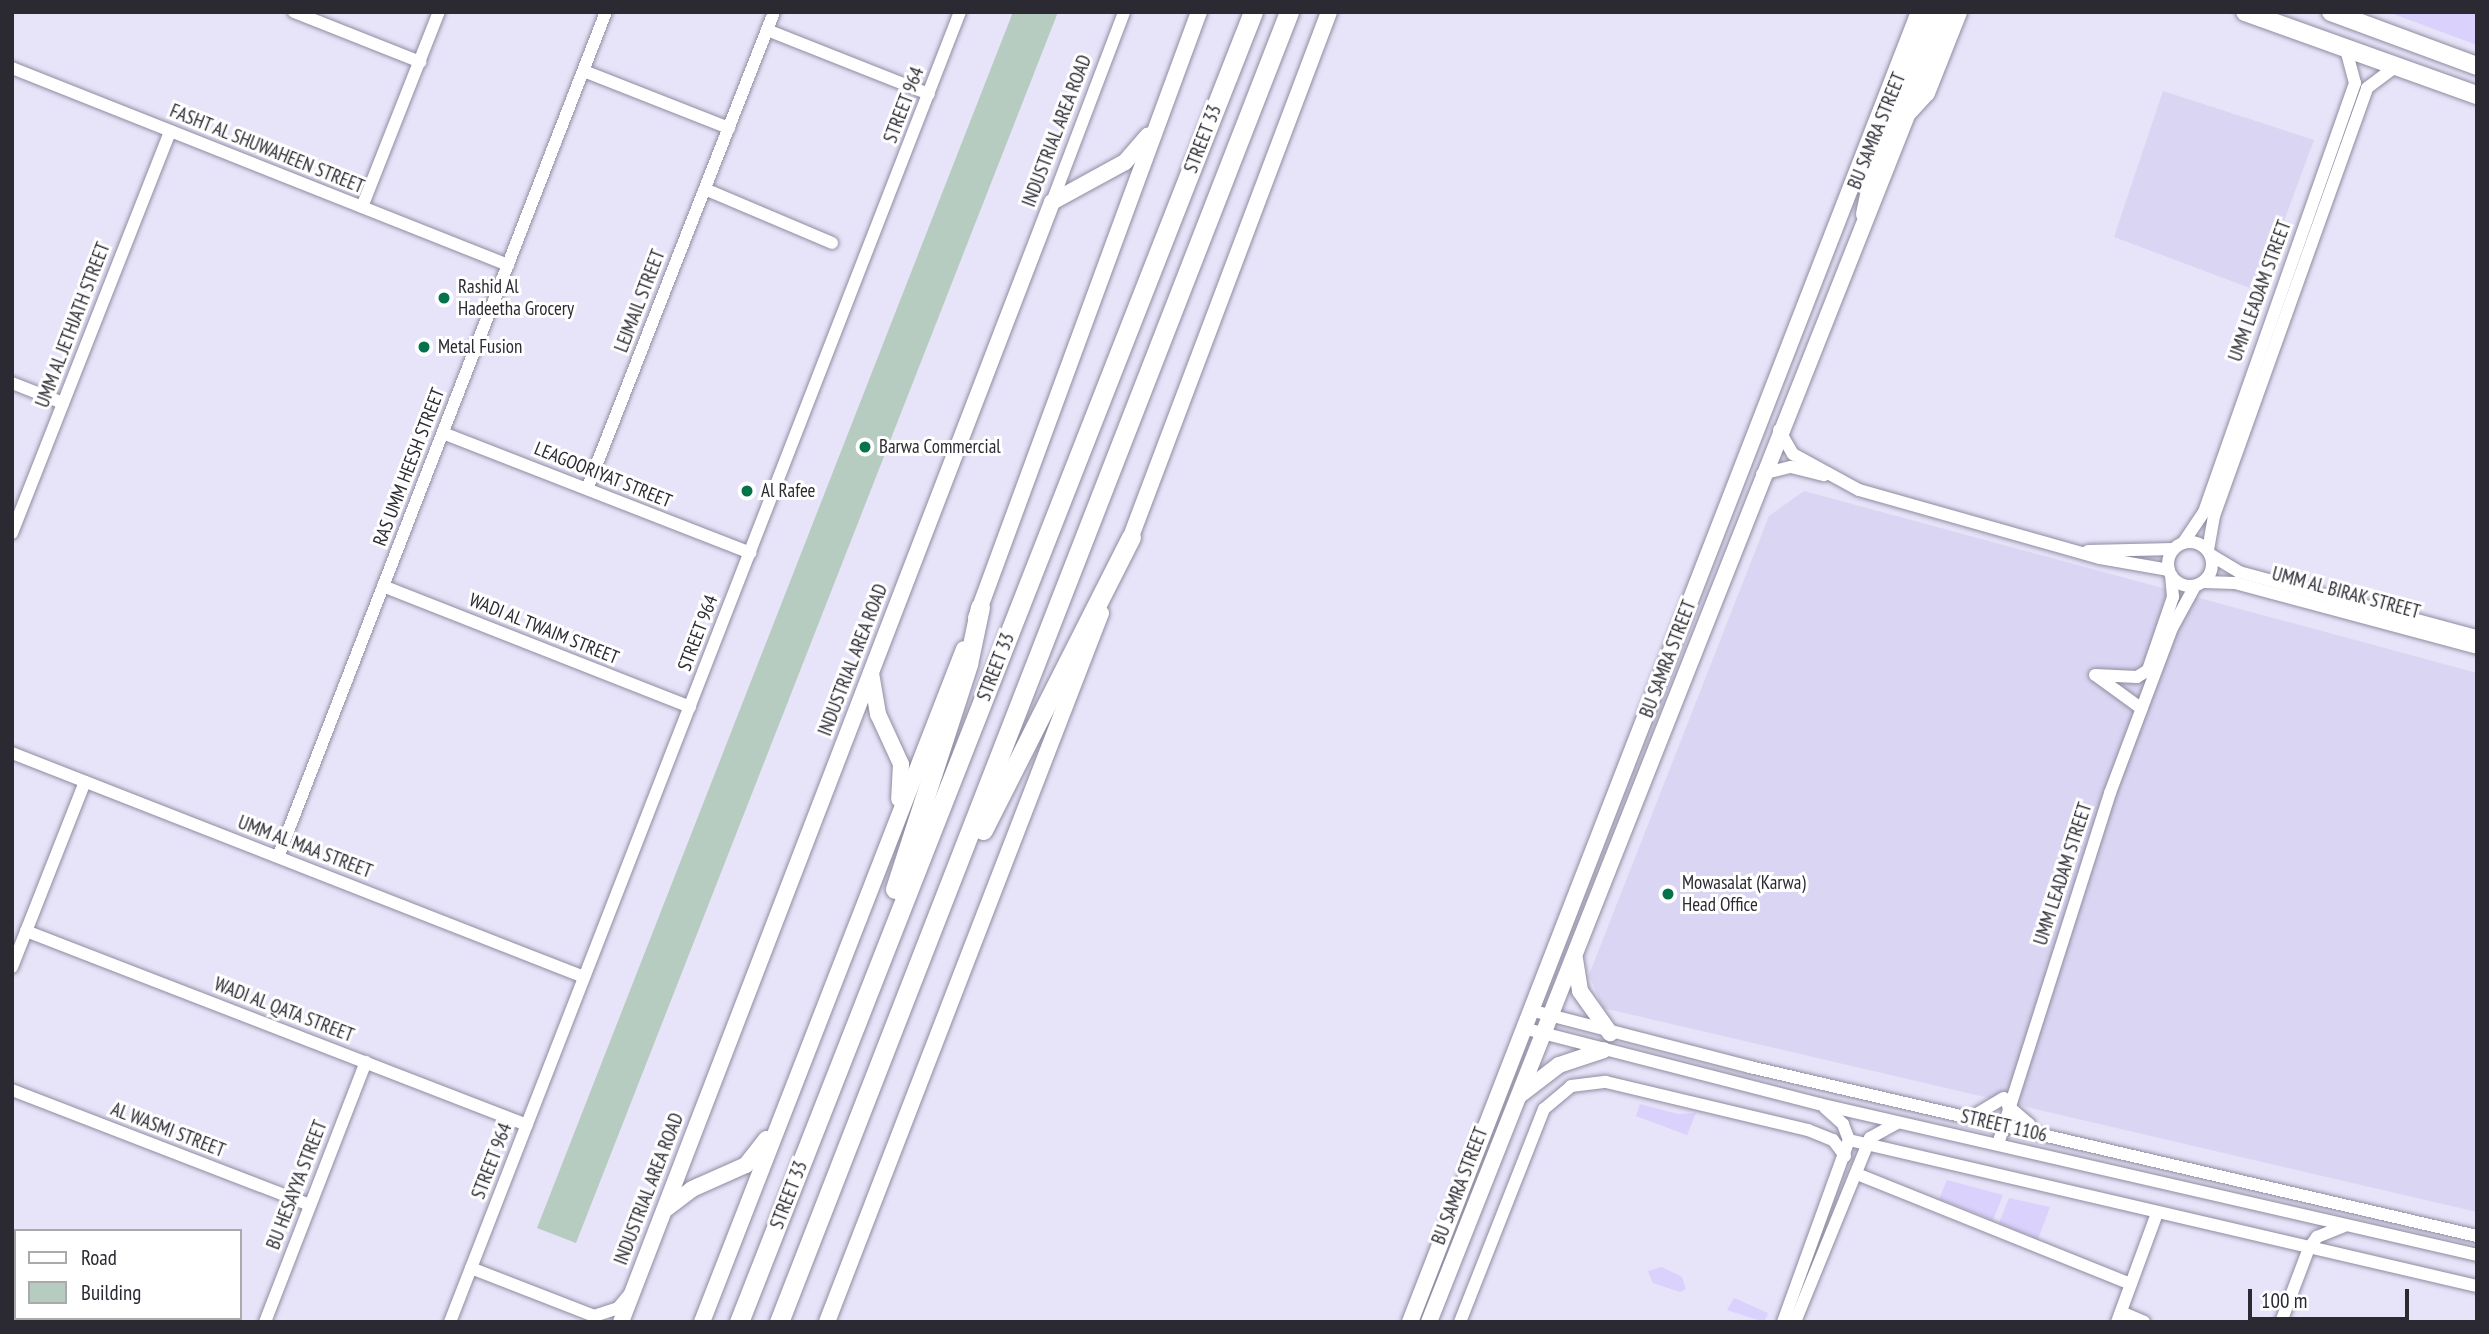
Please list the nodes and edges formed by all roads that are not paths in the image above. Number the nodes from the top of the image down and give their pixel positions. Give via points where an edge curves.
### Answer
1 (294, 12) edge
2 (439, 12) edge
3 (606, 12) edge
4 (775, 12) edge
5 (960, 12) edge
6 (1124, 12) edge
7 (1199, 12) edge
8 (1253, 12) edge
9 (1289, 12) edge
10 (1329, 12) edge
11 (1919, 12) edge
12 (1935, 12) edge
13 (1948, 12) edge
14 (1958, 12) edge
15 (2245, 12) edge
16 (2331, 12) edge
17 (767, 30) junction
18 (2346, 49) junction
19 (420, 62) junction
20 (2396, 66) junction
21 (2477, 66) edge
22 (12, 68) edge
23 (584, 71) junction
24 (929, 94) junction
25 (2477, 95) edge
26 (1908, 112) junction
27 (1157, 123) junction
28 (729, 128) junction
29 (170, 131) junction
30 (705, 189) junction
31 (1052, 202) junction
32 (362, 207) junction
33 (1865, 214) junction
34 (832, 243) dead end
35 (508, 265) junction
36 (2262, 364) junction
37 (12, 383) edge
38 (63, 403) junction
39 (1779, 429) junction
40 (443, 432) junction
41 (1762, 474) junction
42 (1832, 477) junction
43 (587, 489) junction
44 (12, 533) edge
45 (1130, 537) junction
46 (2179, 546) junction
47 (2087, 552) junction
48 (2209, 552) junction
49 (750, 553) junction
50 (2170, 573) junction
51 (2200, 584) junction
52 (383, 586) junction
53 (980, 607) junction
54 (2477, 636) edge
55 (2477, 648) edge
56 (871, 668) junction
57 (690, 708) junction
58 (2142, 709) junction
59 (12, 753) edge
60 (85, 782) junction
61 (889, 844) junction
62 (278, 858) junction
63 (941, 908) junction
64 (26, 931) junction
65 (1576, 948) junction
66 (884, 952) junction
67 (12, 967) edge
68 (584, 977) junction
69 (1530, 1010) junction
70 (1549, 1016) junction
71 (1523, 1028) junction
72 (1610, 1032) junction
73 (1542, 1033) junction
74 (1604, 1050) junction
75 (366, 1062) junction
76 (12, 1090) edge
77 (1518, 1097) junction
78 (789, 1100) junction
79 (2006, 1102) junction
80 (1819, 1104) junction
81 (1972, 1117) junction
82 (1900, 1122) junction
83 (1998, 1123) junction
84 (527, 1125) junction
85 (2029, 1131) junction
86 (1849, 1139) junction
87 (1993, 1143) junction
88 (1867, 1146) junction
89 (1845, 1156) junction
90 (1857, 1174) junction
91 (310, 1205) junction
92 (664, 1210) junction
93 (2157, 1213) junction
94 (2349, 1225) junction
95 (2477, 1236) edge
96 (2309, 1248) junction
97 (2477, 1255) edge
98 (471, 1268) junction
99 (2131, 1284) junction
100 (2477, 1286) edge
101 (635, 1287) junction
102 (2119, 1317) edge
103 (596, 1319) edge
104 (265, 1322) edge
105 (450, 1322) edge
106 (621, 1322) edge
107 (702, 1322) edge
108 (739, 1322) edge
109 (779, 1322) edge
110 (827, 1322) edge
111 (1410, 1322) edge
112 (1429, 1322) edge
113 (1460, 1322) edge
114 (1783, 1322) edge
115 (1795, 1322) edge
116 (2144, 1322) edge
117 (2281, 1322) edge

1 - 19 street
2 - 19 street
3 - 23 street, RAS UMM HEESH STREET
4 - 17 street, LEJMAIL STREET
5 - 24 street, STREET 964
6 - 31 street, INDUSTRIAL AREA ROAD
7 - 27 street
8 - 66 highway, STREET 33
9 - 63 highway, STREET 33
10 - 45 street
11 - 69 street, BU SAMRA STREET via 1809,305
12 - 33 main road via 1873,176
13 - 26 street, BU SAMRA STREET
14 - 26 main road via 1926,93
15 - 18 main road
16 - 21 main road
17 - 24 street
17 - 28 street, LEJMAIL STREET
18 - 20 main road
18 - 36 street, UMM LEADAM STREET via 2355,83
19 - 32 street
20 - 25 main road
20 - 36 street, UMM LEADAM STREET via 2367,88
22 - 29 street, FASHT AL SHUWAHEEN STREET
23 - 28 street
23 - 35 street, RAS UMM HEESH STREET
24 - 49 street, STREET 964
26 - 33 street, BU SAMRA STREET
27 - 31 street via 1125,162
27 - 53 street
28 - 30 street, LEJMAIL STREET
29 - 32 street, FASHT AL SHUWAHEEN STREET
29 - 38 street, UMM AL JETHJATH STREET
30 - 34 street
30 - 43 street, LEJMAIL STREET
31 - 56 street, INDUSTRIAL AREA ROAD
32 - 35 street, FASHT AL SHUWAHEEN STREET
33 - 39 street, BU SAMRA STREET
35 - 40 street, RAS UMM HEESH STREET
36 - 46 street, UMM LEADAM STREET via 2204,512
36 - 48 street, UMM LEADAM STREET via 2214,516
37 - 38 street
38 - 44 street, UMM AL JETHJATH STREET
39 - 41 street, BU SAMRA STREET
39 - 42 street via 1790,452
40 - 43 street, LEAGOORIYAT STREET
40 - 52 street, RAS UMM HEESH STREET
41 - 42 street via 1791,467
41 - 65 street, BU SAMRA STREET
42 - 47 street via 1859,490
43 - 49 street, LEAGOORIYAT STREET
45 - 63 highway
45 - 110 street
46 - 47 street
46 - 48 street
46 - 50 street
47 - 50 street
48 - 51 street via 2213,565
48 - 54 street, UMM AL BIRAK STREET via 2239,572
49 - 57 street, STREET 964
50 - 51 street via 2184,586
50 - 58 street via 2173,597 2148,670 2137,677 2095,675 2128,693
51 - 55 street, UMM AL BIRAK STREET via 2235,583
51 - 58 street, UMM LEADAM STREET via 2172,628
52 - 57 street, WADI AL TWAIM STREET
52 - 62 street, RAS UMM HEESH STREET
53 - 61 street
53 - 66 highway via 968,664 895,890
56 - 61 street via 878,715 901,764
56 - 92 street, INDUSTRIAL AREA ROAD
57 - 68 street, STREET 964
58 - 79 street, UMM LEADAM STREET
59 - 60 street, UMM AL MAA STREET
60 - 62 street, UMM AL MAA STREET
60 - 64 street
61 - 78 street
62 - 68 street, UMM AL MAA STREET
63 - 109 highway, STREET 33
64 - 67 street
64 - 75 street, WADI AL QATA STREET
65 - 70 street, BU SAMRA STREET
65 - 72 street via 1580,991
66 - 108 highway, STREET 33
68 - 84 street, STREET 964
69 - 70 street, STREET 1106
69 - 71 street, BU SAMRA STREET
70 - 72 street, STREET 1106
70 - 73 street, BU SAMRA STREET
71 - 73 street, STREET 1106
71 - 111 street, BU SAMRA STREET
72 - 81 street, STREET 1106
73 - 74 street, STREET 1106
73 - 77 street, BU SAMRA STREET
74 - 77 street via 1559,1065
74 - 80 street, STREET 1106
75 - 84 street, WADI AL QATA STREET
75 - 91 street, BU HESAYYA STREET
76 - 91 street, AL WASMI STREET
77 - 112 street, BU SAMRA STREET
78 - 92 street via 746,1165 692,1189
78 - 107 street
79 - 81 street
79 - 83 street, UMM LEADAM STREET
79 - 85 street via 2029,1124
80 - 82 street, STREET 1106
80 - 86 street via 1843,1124
81 - 83 street, STREET 1106
82 - 87 street, STREET 1106
82 - 88 street via 1878,1130
83 - 85 street, STREET 1106
83 - 87 street, UMM LEADAM STREET
84 - 98 street, STREET 964
85 - 95 street, STREET 1106
86 - 88 street
86 - 89 street
87 - 94 street, STREET 1106
88 - 90 street
88 - 93 street
89 - 113 street via 1827,1136 1808,1130 1606,1082 1572,1086 1544,1109
89 - 114 street
90 - 99 street
90 - 115 street
91 - 104 street, BU HESAYYA STREET
92 - 101 street, INDUSTRIAL AREA ROAD
93 - 96 street
93 - 99 street
94 - 96 street via 2325,1232
94 - 97 street, STREET 1106
96 - 100 street
96 - 117 street
98 - 103 street
98 - 105 street, STREET 964
99 - 102 street
101 - 103 street via 618,1308
101 - 106 street, INDUSTRIAL AREA ROAD
102 - 116 street

